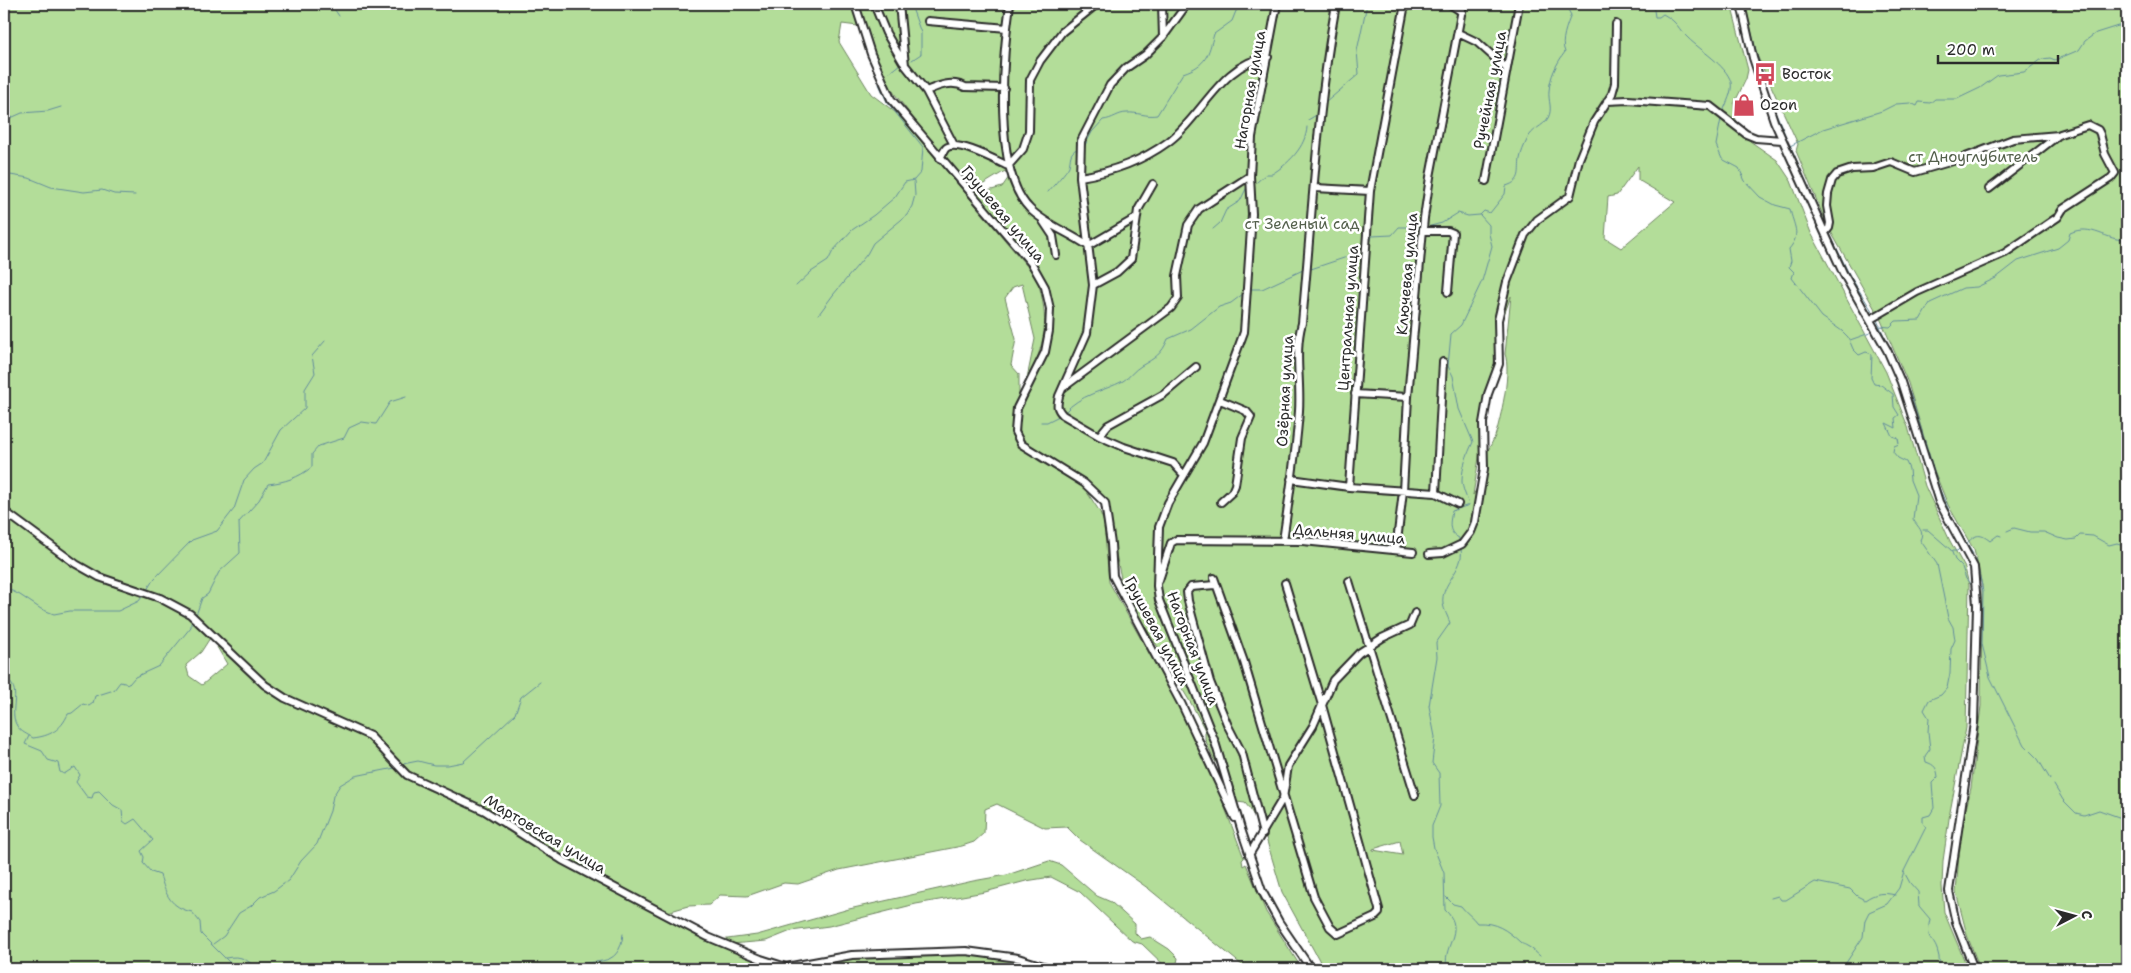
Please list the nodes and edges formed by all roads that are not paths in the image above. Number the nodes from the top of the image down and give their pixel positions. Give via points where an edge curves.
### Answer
1 (855, 4) edge
2 (874, 4) edge
3 (899, 4) edge
4 (1010, 4) edge
5 (1097, 4) edge
6 (1162, 4) edge
7 (1186, 4) edge
8 (1277, 4) edge
9 (1336, 4) edge
10 (1405, 4) edge
11 (1450, 4) edge
12 (1463, 4) edge
13 (1519, 4) edge
14 (1741, 4) edge
15 (1462, 12) junction
16 (928, 21) dead end
17 (1616, 24) dead end
18 (1007, 28) junction
19 (1458, 33) junction
20 (1163, 37) junction
21 (1268, 56) junction
22 (905, 65) junction
23 (1506, 68) junction
24 (1004, 88) junction
25 (926, 91) junction
26 (1607, 102) junction
27 (2060, 134) junction
28 (1782, 140) junction
29 (954, 145) junction
30 (940, 158) junction
31 (1008, 166) junction
32 (1250, 176) junction
33 (1080, 177) junction
34 (1486, 181) dead end
35 (1153, 184) dead end
36 (1314, 188) junction
37 (1989, 189) dead end
38 (1370, 192) junction
39 (1041, 218) junction
40 (1136, 218) junction
41 (1423, 231) junction
42 (1825, 233) junction
43 (1088, 246) junction
44 (1056, 255) dead end
45 (1093, 285) junction
46 (1448, 292) dead end
47 (1871, 319) junction
48 (1443, 362) dead end
49 (1196, 366) dead end
50 (1062, 389) junction
51 (1355, 394) junction
52 (1408, 397) junction
53 (1220, 400) junction
54 (1099, 436) junction
55 (1184, 475) junction
56 (1291, 479) junction
57 (1349, 487) junction
58 (1403, 491) junction
59 (1436, 493) junction
60 (1221, 502) dead end
61 (1458, 504) dead end
62 (4, 511) edge
63 (1283, 541) junction
64 (1396, 550) junction
65 (1413, 552) dead end
66 (1429, 554) dead end
67 (1285, 582) dead end
68 (1349, 582) dead end
69 (1157, 586) junction
70 (1415, 613) dead end
71 (1369, 647) junction
72 (1322, 704) junction
73 (1415, 796) dead end
74 (1283, 798) junction
75 (1242, 832) junction
76 (1263, 834) junction
77 (1249, 855) junction
78 (1053, 969) edge
79 (1311, 969) edge
80 (1974, 969) edge

1 - 30 street, Грушевая улица via 871,54 891,99
2 - 22 street
3 - 22 street
4 - 18 street
5 - 31 street via 1062,32 1040,61 1030,80 1029,131 1023,149
6 - 20 street
7 - 20 street
8 - 21 street, Нагорная улица
9 - 36 street, Озёрная улица via 1327,56
10 - 38 street, Центральная улица
11 - 15 street
12 - 15 street, Ключевая улица
13 - 23 street, Ручейная улица
14 - 28 street via 1753,58
15 - 19 street, Ключевая улица
16 - 18 street
17 - 26 street via 1615,83
18 - 24 street
19 - 23 street via 1477,42
19 - 41 street, Ключевая улица via 1430,176
20 - 33 street via 1110,85 1081,141
21 - 32 street, Нагорная улица via 1252,137
21 - 33 street via 1254,58 1224,80 1168,142 1130,164
22 - 25 street
23 - 34 street, Ручейная улица
24 - 25 street via 947,84
24 - 31 street via 1003,123
25 - 29 street
26 - 28 street via 1628,100 1710,106 1746,134
26 - 66 street via 1594,122 1579,159 1570,196 1538,220 1525,235 1507,282 1498,320 1500,364 1488,394 1483,424 1484,469 1473,527 1462,544 1450,552
27 - 37 street
27 - 42 street via 2013,139 1915,172 1891,162 1837,174 1828,194 1830,223
27 - 47 street via 2088,125 2098,130 2115,173 2005,253 1917,292
28 - 42 street
29 - 30 street via 947,147
29 - 31 street via 985,154
30 - 75 street, Грушевая улица via 1032,264 1045,287 1050,331 1042,360 1017,408 1015,432 1021,444 1084,483 1105,503 1113,576 1182,705
31 - 39 street via 1020,196
32 - 50 street via 1200,209 1188,225 1177,276 1178,298 1171,308
32 - 53 street, Нагорная улица via 1252,214 1244,332
33 - 43 street
35 - 40 street
36 - 38 street
36 - 56 street, Озёрная улица via 1302,323 1297,340 1300,398
38 - 51 street, Центральная улица
39 - 43 street
39 - 44 street via 1053,236
40 - 43 street
40 - 45 street via 1131,259 1117,272
41 - 46 street via 1453,233
41 - 52 street, Ключевая улица
42 - 47 street via 1843,273
43 - 45 street
45 - 50 street via 1087,333
47 - 80 street via 1901,382 1939,502 1971,560 1977,587 1974,723 1948,891 1956,924
48 - 59 street
49 - 54 street via 1164,394 1108,425
50 - 54 street via 1056,406 1058,410
51 - 52 street
51 - 57 street, Центральная улица
52 - 58 street, Ключевая улица
53 - 55 street, Нагорная улица via 1203,443
53 - 60 street via 1246,411 1251,417 1242,438 1235,485
54 - 55 street via 1173,463
55 - 69 street, Нагорная улица via 1159,527
56 - 57 street
56 - 63 street, Озёрная улица
57 - 58 street
58 - 59 street
58 - 64 street, Ключевая улица
59 - 61 street
62 - 78 street, Мартовская улица via 98,577 160,598 190,614 265,685 285,698 370,736 407,775 485,811 562,860 708,937 786,967 852,955 966,951 1018,958
63 - 64 street, Дальняя улица
63 - 69 street, Дальняя улица via 1176,540 1171,543
64 - 65 street, Дальняя улица
67 - 72 street
68 - 71 street
69 - 75 street, Нагорная улица via 1215,742
70 - 71 street via 1404,630
71 - 72 street via 1333,680
71 - 73 street
72 - 74 street via 1314,726 1288,766
72 - 74 street via 1379,909 1375,917 1338,934 1330,927 1314,897
74 - 76 street
74 - 76 street via 1244,662 1214,581 1191,587 1187,592 1188,601 1210,682 1242,753
75 - 77 street, Нагорная улица
76 - 77 street
77 - 79 street, Нагорная улица via 1262,891

